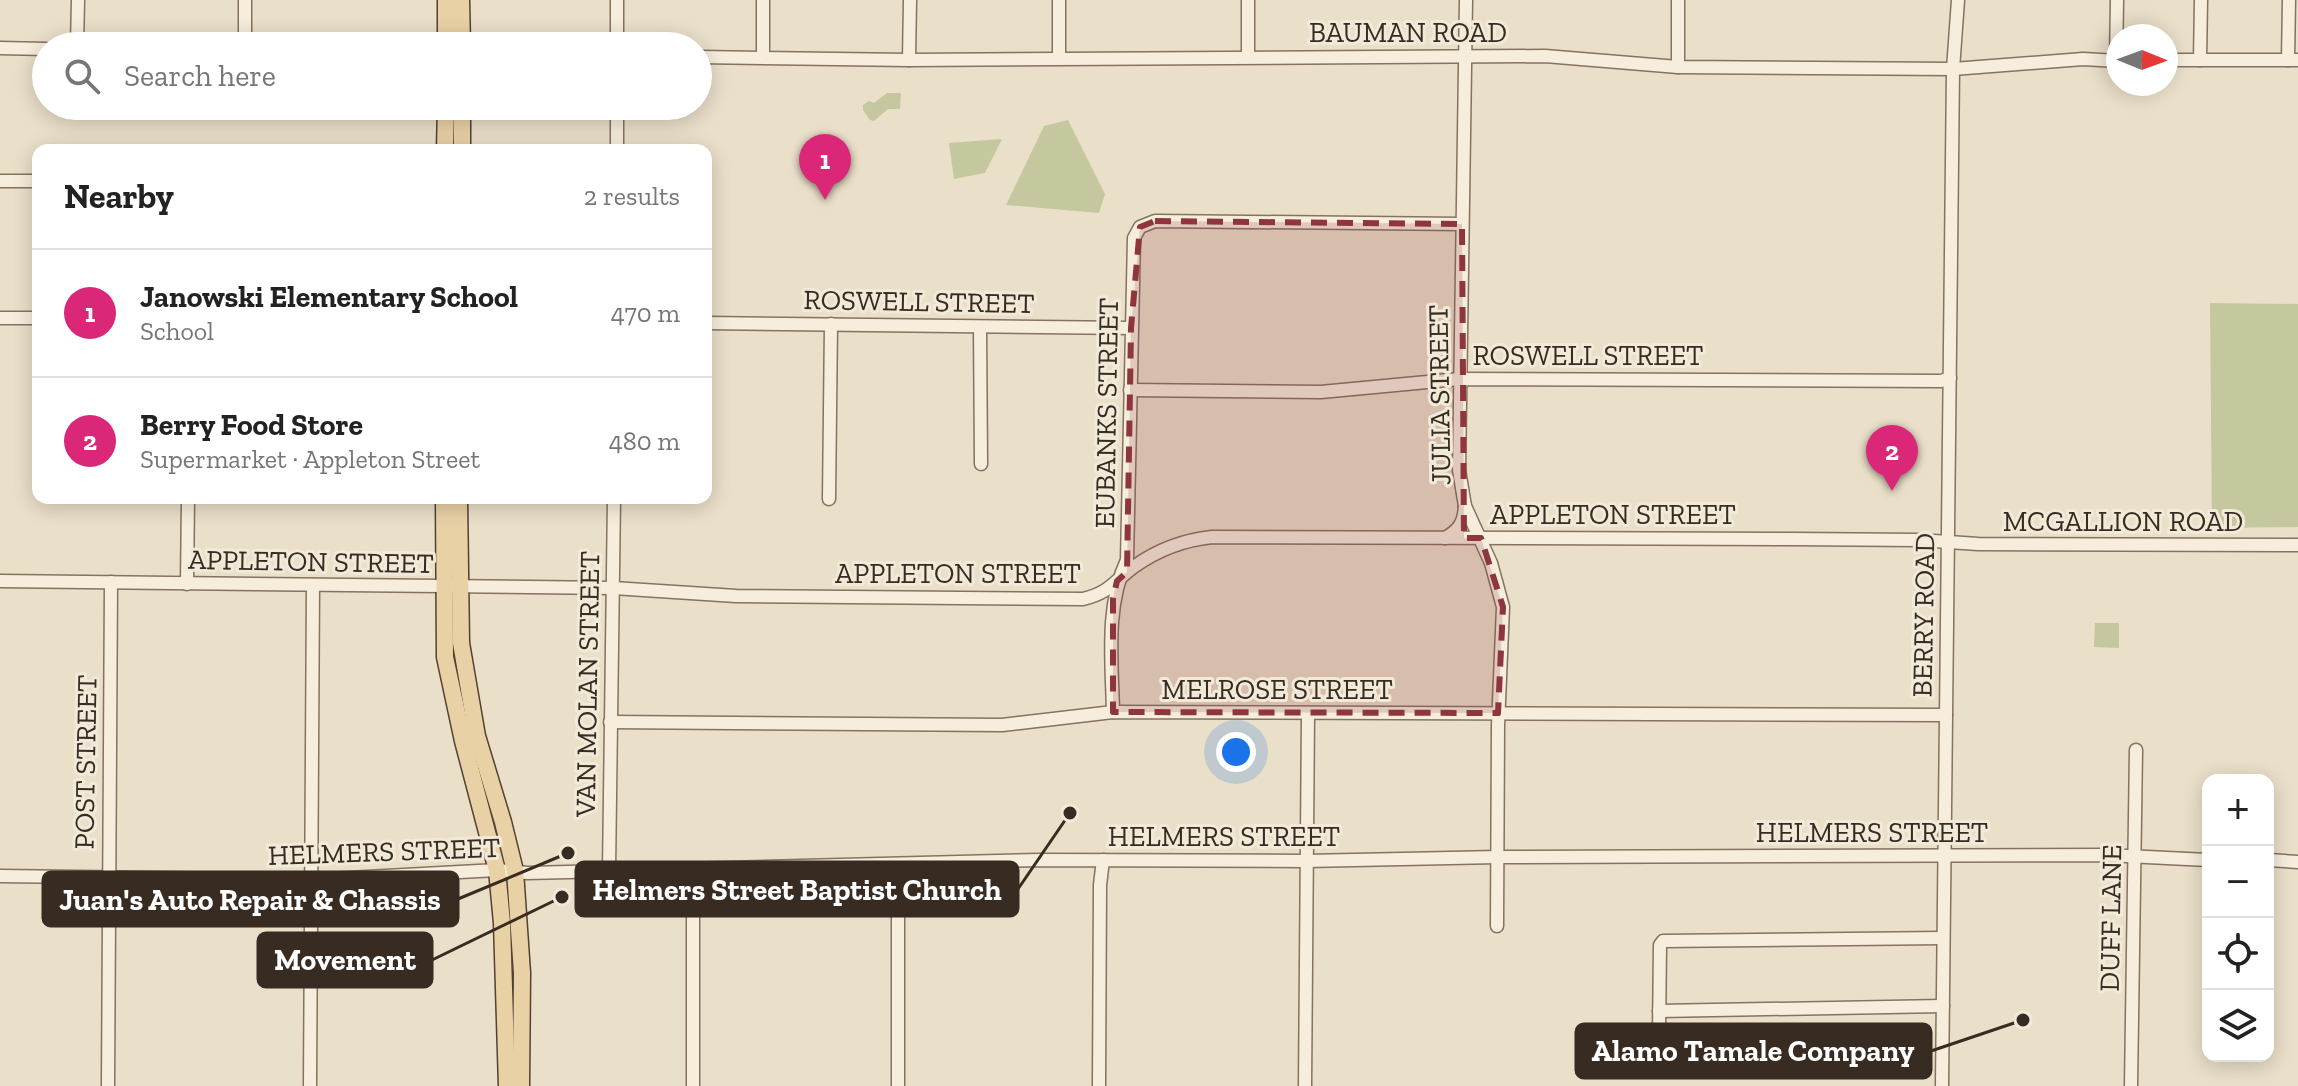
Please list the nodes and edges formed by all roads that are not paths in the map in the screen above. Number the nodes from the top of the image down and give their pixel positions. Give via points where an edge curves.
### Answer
1 (78, 0) edge
2 (245, 0) edge
3 (446, 0) edge
4 (461, 0) edge
5 (617, 0) edge
6 (763, 0) edge
7 (910, 0) edge
8 (1059, 0) edge
9 (1248, 0) edge
10 (1466, 0) edge
11 (1678, 0) edge
12 (1958, 0) edge
13 (2117, 0) edge
14 (2201, 0) edge
15 (2289, 0) edge
16 (2117, 24) edge
17 (77, 32) edge
18 (245, 32) edge
19 (446, 32) edge
20 (462, 32) edge
21 (617, 32) edge
22 (0, 48) edge
23 (32, 49) edge
24 (1248, 56) junction
25 (1466, 56) junction
26 (712, 57) edge
27 (763, 57) junction
28 (1059, 58) junction
29 (909, 60) junction
30 (2106, 60) edge
31 (2178, 60) edge
32 (2200, 60) junction
33 (2293, 60) edge
34 (1678, 67) junction
35 (1953, 69) junction
36 (446, 120) edge
37 (462, 120) edge
38 (617, 120) edge
39 (445, 144) edge
40 (462, 144) edge
41 (617, 144) edge
42 (0, 181) edge
43 (32, 181) edge
44 (1462, 224) junction
45 (0, 318) edge
46 (32, 318) edge
47 (712, 323) edge
48 (831, 324) junction
49 (980, 327) junction
50 (1131, 328) junction
51 (1950, 378) junction
52 (1459, 379) junction
53 (1130, 390) junction
54 (981, 464) dead end
55 (829, 499) dead end
56 (188, 504) edge
57 (444, 504) edge
58 (458, 504) edge
59 (614, 504) edge
60 (1465, 506) junction
61 (1444, 538) junction
62 (1481, 538) junction
63 (1948, 542) junction
64 (2298, 545) edge
65 (1131, 563) junction
66 (0, 581) edge
67 (111, 582) junction
68 (187, 584) junction
69 (313, 585) junction
70 (451, 586) junction
71 (613, 588) junction
72 (1108, 597) junction
73 (1113, 712) junction
74 (1498, 713) junction
75 (1308, 714) junction
76 (1946, 715) junction
77 (610, 722) junction
78 (470, 739) junction
79 (2136, 750) dead end
80 (1943, 856) junction
81 (1498, 857) junction
82 (2134, 858) junction
83 (1103, 860) junction
84 (2202, 860) edge
85 (2274, 860) edge
86 (1306, 861) junction
87 (2298, 862) edge
88 (901, 864) junction
89 (696, 869) junction
90 (497, 870) junction
91 (515, 871) junction
92 (609, 871) junction
93 (0, 876) edge
94 (107, 876) junction
95 (311, 880) junction
96 (1497, 926) dead end
97 (1943, 938) junction
98 (1943, 1006) junction
99 (1659, 1011) junction
100 (1659, 1034) dead end
101 (514, 1048) junction
102 (108, 1086) edge
103 (310, 1086) edge
104 (507, 1086) edge
105 (521, 1086) edge
106 (693, 1086) edge
107 (898, 1086) edge
108 (1099, 1086) edge
109 (1305, 1086) edge
110 (1942, 1086) edge
111 (2131, 1086) edge

1 - 17 street
2 - 18 street
3 - 19 main road
4 - 20 main road
5 - 21 street
6 - 27 street
7 - 29 street
8 - 28 street
9 - 24 street
10 - 25 street, JULIA STREET
11 - 34 street
12 - 35 street, BERRY ROAD
13 - 16 street
14 - 32 street
15 - 33 street
22 - 23 street
24 - 25 street, BAUMAN ROAD
24 - 28 street, BAUMAN ROAD
25 - 34 street, BAUMAN ROAD via 1571,57
25 - 44 street, JULIA STREET
26 - 27 street, BAUMAN ROAD
27 - 29 street, BAUMAN ROAD
28 - 29 street, BAUMAN ROAD
30 - 35 street, BAUMAN ROAD
31 - 32 street
32 - 33 street
34 - 35 street, BAUMAN ROAD
35 - 51 street, BERRY ROAD
36 - 39 main road
37 - 40 main road
38 - 41 street
42 - 43 street
44 - 50 street, EUBANKS STREET via 1155,221 1140,227 1134,238
44 - 52 street, JULIA STREET
45 - 46 street
47 - 48 street, ROSWELL STREET
48 - 49 street, ROSWELL STREET
48 - 55 street
49 - 50 street, ROSWELL STREET
49 - 54 street
50 - 53 street, EUBANKS STREET
51 - 52 street, ROSWELL STREET
51 - 63 street, BERRY ROAD
52 - 53 street, ROSWELL STREET via 1321,392
52 - 60 street, JULIA STREET via 1459,470
53 - 65 street, EUBANKS STREET
56 - 68 street
57 - 70 main road
58 - 70 main road
59 - 71 street, VAN MOLAN STREET
60 - 61 street via 1465,519
60 - 62 street, JULIA STREET
61 - 62 street, APPLETON STREET
61 - 65 street, APPLETON STREET via 1212,537 1170,546
62 - 63 street, APPLETON STREET
62 - 74 street, JULIA STREET via 1503,607
63 - 64 street, MCGALLION ROAD
63 - 76 street, BERRY ROAD
65 - 72 street, APPLETON STREET
66 - 67 street, APPLETON STREET
67 - 68 street, APPLETON STREET
67 - 94 street, POST STREET
68 - 69 street, APPLETON STREET
69 - 70 street, APPLETON STREET
69 - 95 street
70 - 71 street, APPLETON STREET
70 - 78 main road via 445,657
71 - 72 street, APPLETON STREET via 736,596
71 - 77 street, VAN MOLAN STREET
72 - 73 street
73 - 75 street, MELROSE STREET
73 - 77 street, MELROSE STREET via 1002,725
74 - 75 street, MELROSE STREET
74 - 76 street, MELROSE STREET
74 - 81 street, JULIA STREET
75 - 86 street
76 - 80 street, BERRY ROAD
77 - 92 street, VAN MOLAN STREET
78 - 90 main road
78 - 91 main road via 503,822
79 - 82 street, DUFF LANE
80 - 81 street, HELMERS STREET
80 - 82 street, HELMERS STREET
80 - 97 street, BERRY ROAD
81 - 86 street, HELMERS STREET
81 - 96 street, JULIA STREET
82 - 84 street, HELMERS STREET
82 - 111 street, DUFF LANE
83 - 86 street, HELMERS STREET
83 - 88 street, HELMERS STREET
83 - 108 street
85 - 87 street
86 - 109 street
88 - 89 street, HELMERS STREET
88 - 107 street
89 - 92 street, HELMERS STREET
89 - 106 street
90 - 91 street, HELMERS STREET
90 - 95 street, HELMERS STREET
90 - 101 main road
91 - 92 street, HELMERS STREET
91 - 101 main road via 522,973
93 - 94 street, HELMERS STREET
94 - 95 street, HELMERS STREET
94 - 102 street, POST STREET
95 - 103 street
97 - 98 street, BERRY ROAD
97 - 99 street via 1667,939 1660,945
98 - 99 street
98 - 110 street, BERRY ROAD
99 - 100 street
101 - 104 main road
101 - 105 main road

